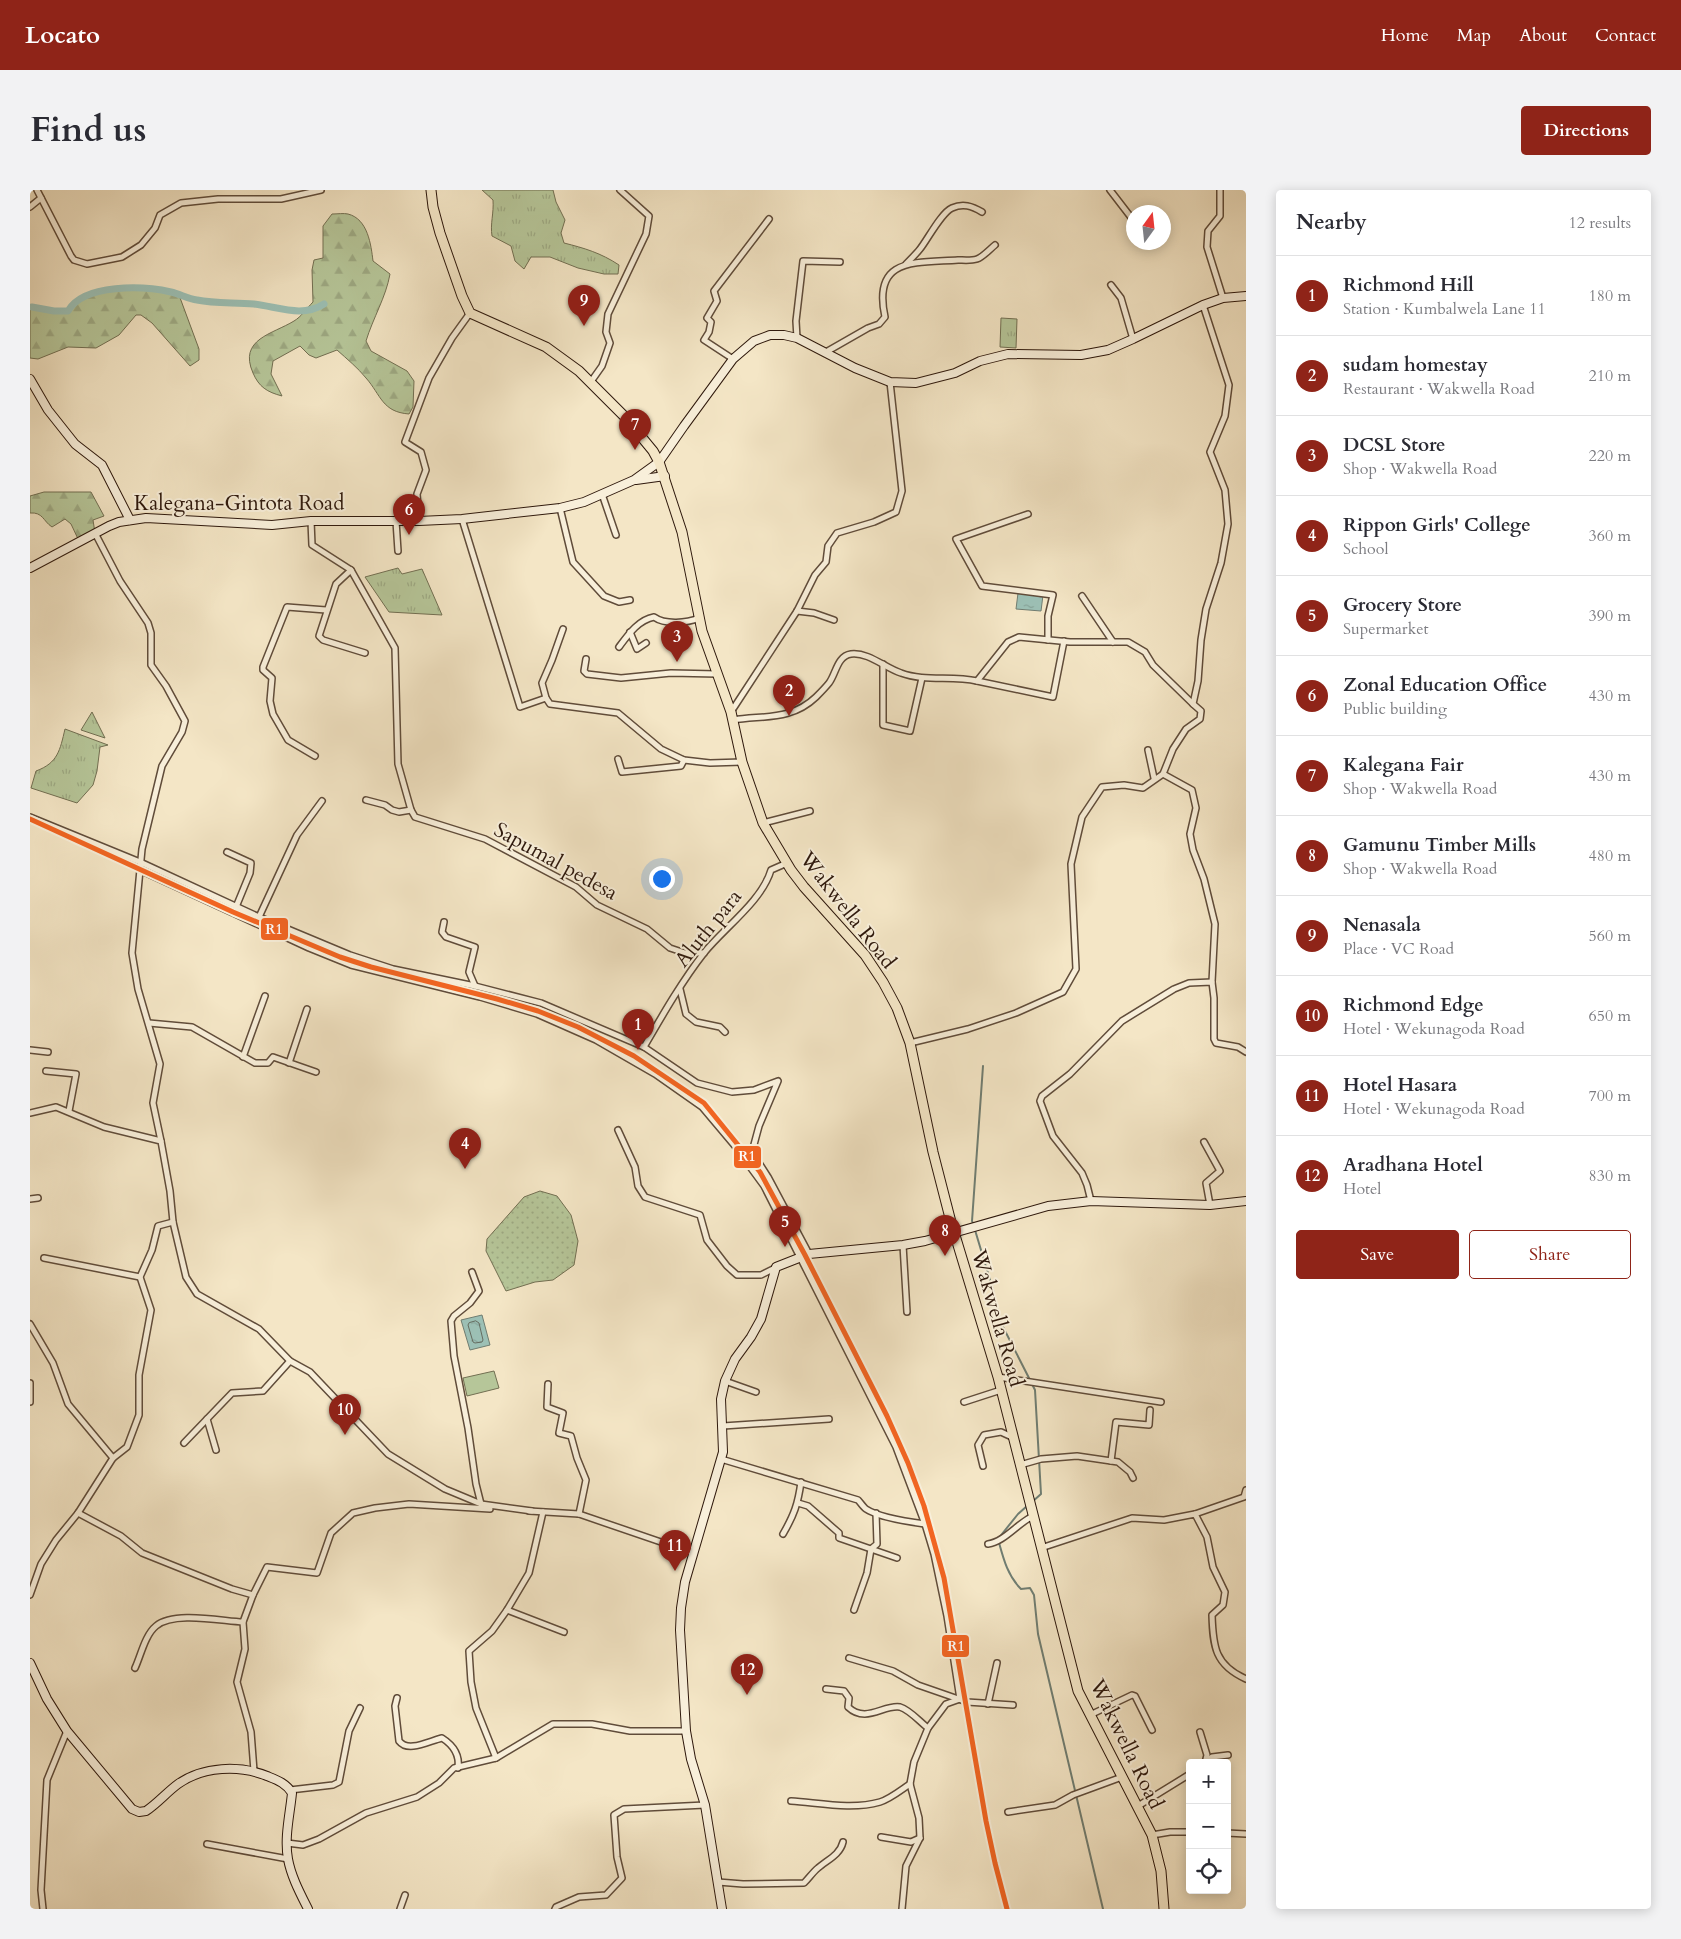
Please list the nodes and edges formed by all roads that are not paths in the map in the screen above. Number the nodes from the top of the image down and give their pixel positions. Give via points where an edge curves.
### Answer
1 (37, 190) edge
2 (321, 190) edge
3 (430, 190) edge
4 (620, 190) edge
5 (1220, 190) edge
6 (1111, 191) edge
7 (41, 198) junction
8 (30, 207) edge
9 (1126, 211) edge
10 (982, 212) dead end
11 (769, 219) dead end
12 (995, 245) dead end
13 (840, 262) dead end
14 (906, 264) junction
15 (1111, 285) dead end
16 (1246, 296) edge
17 (1223, 298) junction
18 (1203, 305) junction
19 (470, 313) junction
20 (797, 338) junction
21 (1133, 339) junction
22 (826, 352) junction
23 (733, 359) junction
24 (30, 379) edge
25 (890, 382) junction
26 (590, 383) junction
27 (659, 462) junction
28 (665, 476) junction
29 (634, 480) junction
30 (602, 494) junction
31 (560, 508) junction
32 (1028, 514) dead end
33 (462, 519) junction
34 (130, 520) junction
35 (311, 521) junction
36 (396, 521) junction
37 (419, 521) junction
38 (95, 533) junction
39 (616, 535) dead end
40 (398, 551) dead end
41 (30, 568) edge
42 (351, 570) junction
43 (1082, 596) dead end
44 (630, 600) dead end
45 (326, 610) junction
46 (797, 611) junction
47 (699, 618) junction
48 (834, 620) dead end
49 (563, 629) dead end
50 (630, 632) junction
51 (1048, 640) junction
52 (1064, 641) junction
53 (1113, 642) junction
54 (646, 644) dead end
55 (619, 648) dead end
56 (365, 654) dead end
57 (586, 659) dead end
58 (883, 664) junction
59 (717, 674) junction
60 (922, 678) junction
61 (977, 681) junction
62 (546, 698) junction
63 (1193, 704) junction
64 (732, 716) junction
65 (1148, 750) dead end
66 (315, 756) dead end
67 (618, 759) dead end
68 (684, 760) junction
69 (742, 762) junction
70 (1163, 774) junction
71 (1154, 778) junction
72 (366, 800) dead end
73 (322, 801) dead end
74 (411, 810) junction
75 (810, 811) dead end
76 (30, 817) edge
77 (763, 823) junction
78 (227, 852) dead end
79 (140, 862) junction
80 (787, 863) junction
81 (140, 870) junction
82 (236, 907) junction
83 (259, 918) junction
84 (444, 922) dead end
85 (704, 953) junction
86 (1212, 982) junction
87 (475, 986) junction
88 (680, 990) junction
89 (265, 996) dead end
90 (307, 1009) dead end
91 (149, 1023) junction
92 (725, 1032) dead end
93 (910, 1043) junction
94 (644, 1047) junction
95 (30, 1050) edge
96 (48, 1052) dead end
97 (1246, 1052) edge
98 (243, 1057) junction
99 (289, 1063) junction
100 (46, 1071) dead end
101 (316, 1072) dead end
102 (70, 1112) junction
103 (30, 1113) edge
104 (618, 1130) dead end
105 (161, 1141) junction
106 (1204, 1142) dead end
107 (38, 1198) dead end
108 (30, 1199) edge
109 (1091, 1200) junction
110 (1246, 1201) edge
111 (1210, 1205) junction
112 (172, 1222) junction
113 (955, 1233) junction
114 (903, 1245) junction
115 (809, 1254) junction
116 (800, 1256) junction
117 (44, 1258) dead end
118 (776, 1268) junction
119 (472, 1272) dead end
120 (140, 1277) junction
121 (907, 1312) dead end
122 (30, 1324) edge
123 (290, 1361) junction
124 (998, 1377) junction
125 (724, 1381) junction
126 (30, 1383) edge
127 (548, 1384) dead end
128 (1001, 1390) junction
129 (756, 1392) dead end
130 (30, 1402) edge
131 (964, 1402) dead end
132 (1161, 1402) dead end
133 (1150, 1410) dead end
134 (207, 1419) junction
135 (829, 1419) dead end
136 (723, 1426) junction
137 (1012, 1437) junction
138 (184, 1443) dead end
139 (216, 1450) dead end
140 (114, 1458) junction
141 (721, 1459) junction
142 (1111, 1461) junction
143 (1020, 1465) junction
144 (982, 1466) dead end
145 (1133, 1478) dead end
146 (801, 1482) junction
147 (1246, 1490) edge
148 (798, 1503) junction
149 (482, 1504) junction
150 (532, 1511) junction
151 (543, 1512) junction
152 (78, 1513) junction
153 (876, 1513) junction
154 (579, 1514) junction
155 (1195, 1514) junction
156 (1033, 1516) junction
157 (925, 1524) junction
158 (783, 1534) dead end
159 (988, 1544) dead end
160 (1041, 1548) junction
161 (871, 1549) junction
162 (693, 1553) junction
163 (897, 1558) dead end
164 (30, 1595) edge
165 (253, 1595) junction
166 (507, 1610) junction
167 (854, 1610) dead end
168 (243, 1622) junction
169 (564, 1632) dead end
170 (849, 1658) dead end
171 (30, 1662) edge
172 (997, 1663) dead end
173 (135, 1668) dead end
174 (1246, 1679) edge
175 (826, 1689) dead end
176 (397, 1698) dead end
177 (960, 1699) junction
178 (988, 1704) junction
179 (1013, 1705) dead end
180 (360, 1708) dead end
181 (1089, 1715) junction
182 (928, 1728) junction
183 (1152, 1730) dead end
184 (67, 1731) junction
185 (686, 1731) junction
186 (1200, 1732) dead end
187 (1228, 1756) dead end
188 (496, 1758) junction
189 (1206, 1759) edge
190 (1210, 1759) edge
191 (458, 1768) junction
192 (254, 1771) junction
193 (1186, 1776) edge
194 (1122, 1777) junction
195 (910, 1784) junction
196 (290, 1790) junction
197 (791, 1801) dead end
198 (705, 1805) junction
199 (1138, 1806) junction
200 (1008, 1812) dead end
201 (1186, 1832) edge
202 (1231, 1833) edge
203 (1246, 1834) edge
204 (1152, 1835) junction
205 (881, 1836) dead end
206 (920, 1838) junction
207 (843, 1842) dead end
208 (287, 1843) junction
209 (207, 1844) dead end
210 (288, 1859) junction
211 (718, 1882) junction
212 (405, 1895) dead end
213 (43, 1909) edge
214 (308, 1909) edge
215 (400, 1909) edge
216 (555, 1909) edge
217 (722, 1909) edge
218 (902, 1909) edge
219 (1164, 1909) edge

1 - 7 street
2 - 7 street via 281,198 180,203 160,215 155,228 141,245 122,257 86,264 71,256
3 - 19 main road via 440,234
4 - 26 street via 649,216 646,234 608,314 606,332 610,343 602,366
5 - 17 street via 1220,216 1208,231 1207,247
6 - 9 street
7 - 8 street
10 - 14 street via 964,205 950,208
11 - 23 street via 714,291 717,301 707,318 711,322 704,340
12 - 14 street via 978,259
13 - 20 street via 803,261
14 - 22 street via 890,272 882,301 885,317 879,324
15 - 21 street via 1121,298
16 - 17 main road, Kalegana-Gintota Road
17 - 18 main road, Kalegana-Gintota Road
18 - 21 main road, Kalegana-Gintota Road
18 - 63 street via 1229,385 1225,416 1210,452 1225,490 1228,524 1221,563 1206,609
19 - 26 main road, Wakwella Road via 546,347
19 - 37 street via 429,378 405,442 421,452 426,470 417,494
20 - 22 main road, Kalegana-Gintota Road
20 - 23 main road, Kalegana-Gintota Road via 770,335 754,341
21 - 25 main road, Kalegana-Gintota Road via 1108,350 1081,355 1008,354 916,383
22 - 25 main road, Kalegana-Gintota Road
23 - 27 main road, Kalegana-Gintota Road
24 - 34 main road via 74,444 102,465
25 - 46 street via 902,491 896,512 837,532 828,546 826,562 815,575
26 - 27 main road, Wakwella Road via 625,417
27 - 28 main road, Wakwella Road
27 - 29 main road, Kalegana-Gintota Road
28 - 29 main road, Kalegana-Gintota Road
28 - 47 main road, Wakwella Road via 682,532
29 - 30 main road, Kalegana-Gintota Road
30 - 31 main road, Kalegana-Gintota Road
30 - 39 street
31 - 33 main road, Kalegana-Gintota Road
31 - 44 street via 573,562 604,596 619,602
32 - 51 street via 956,539 982,586 1053,595 1048,616
33 - 37 main road, Kalegana-Gintota Road
33 - 62 street via 520,707
34 - 35 main road, Kalegana-Gintota Road via 146,518 272,525
34 - 38 main road, Kalegana-Gintota Road
35 - 36 main road, Kalegana-Gintota Road
35 - 42 street via 312,545
36 - 37 main road, Kalegana-Gintota Road
36 - 40 street
38 - 41 main road, Kalegana-Gintota Road
38 - 79 street via 120,581 148,623 151,665 185,721 162,766
42 - 45 street via 336,584
42 - 74 street via 395,648 398,764
43 - 53 street
45 - 56 street via 319,636
45 - 66 street via 288,607 263,667 272,678 270,700 273,714 288,740
46 - 48 street
46 - 64 street
47 - 50 street via 691,621 646,618
47 - 59 main road, Wakwella Road
49 - 62 street via 542,683
50 - 54 street via 637,648
50 - 55 street
51 - 52 street
51 - 61 street via 1019,637 1008,642
52 - 53 street
52 - 61 street via 1053,697
53 - 63 street via 1128,642 1146,652 1153,665
57 - 59 street via 584,671 587,674 621,678 671,673
58 - 60 street via 899,673
58 - 60 street via 883,725 910,731
58 - 64 street via 850,654 839,661 830,682 815,698 792,713
59 - 64 main road, Wakwella Road
60 - 61 street
62 - 68 street via 550,704 558,706 618,713 661,749
63 - 70 street via 1201,710 1200,719 1186,729
64 - 69 main road, Wakwella Road
65 - 71 street
67 - 68 street via 622,772 682,766
68 - 69 street
69 - 77 main road, Wakwella Road
70 - 71 street
70 - 86 street via 1192,790 1195,799 1190,834 1215,924
71 - 93 street via 1143,788 1124,784 1102,787 1082,817 1071,864 1076,968 1063,992 1016,1013 968,1029
72 - 74 street via 399,812
73 - 83 street via 297,835
74 - 85 street, Sapumal pedesa via 415,817 485,839 568,883 597,905 647,929 670,948 685,953
75 - 77 street
76 - 79 street
77 - 80 main road, Wakwella Road
78 - 82 street via 251,863
79 - 81 street
79 - 82 street
80 - 85 street, Aluth para via 771,870 769,878 751,902
80 - 93 main road, Wakwella Road via 804,887 865,955 897,1008
81 - 91 street via 132,953 138,989
81 - 116 street via 351,965 536,1014 596,1040 655,1074 702,1107 734,1145 764,1186
82 - 83 street
83 - 87 street via 393,969
84 - 87 street via 442,932 446,937 475,947 469,972
85 - 88 street, Aluth para
86 - 97 street via 1216,1043
86 - 109 street via 1190,983 1174,989 1122,1021 1070,1074 1042,1096 1040,1101 1053,1136 1082,1173
87 - 94 street via 541,1003
88 - 92 street via 686,1014 696,1022 720,1027
88 - 94 street, Aluth para
89 - 98 street
90 - 99 street
91 - 98 street via 192,1027
91 - 105 street via 160,1064 153,1103
93 - 113 main road, Wakwella Road
94 - 115 street via 698,1083 715,1088 732,1092 754,1090 778,1081 752,1152
95 - 96 street
98 - 99 street via 255,1063 268,1063 274,1057
99 - 101 street
100 - 102 street via 76,1074
102 - 103 street via 56,1107
102 - 105 street via 104,1127
104 - 118 street via 645,1197 700,1215 706,1240 737,1275 761,1275
105 - 112 street
106 - 111 street via 1220,1171 1206,1183
107 - 108 street
109 - 111 main road
109 - 113 main road via 1048,1206
110 - 111 main road
112 - 120 street via 158,1226
112 - 123 street via 186,1277 197,1294 259,1329
113 - 114 main road
113 - 124 main road, Wakwella Road
114 - 115 main road
114 - 121 street
115 - 116 main road
116 - 118 main road
116 - 157 street via 896,1447
117 - 120 street
118 - 125 main road via 761,1318
119 - 149 street via 479,1291 451,1321 454,1356
120 - 140 street via 151,1310 139,1375 139,1415 127,1448
122 - 140 street via 53,1363 68,1404
123 - 134 street via 262,1391 232,1393
123 - 149 street via 310,1372 388,1454 445,1489
124 - 128 main road, Wakwella Road
124 - 132 street
125 - 129 street
125 - 136 main road via 721,1399
126 - 130 street
127 - 154 street via 547,1407 563,1413 559,1433 571,1436 586,1480
128 - 131 street
128 - 137 main road, Wakwella Road
133 - 142 street via 1149,1425 1116,1422
134 - 138 street
134 - 139 street
135 - 136 street
136 - 141 main road
137 - 143 main road, Wakwella Road
137 - 144 street via 1001,1432 984,1435 978,1444
140 - 152 street
141 - 146 street
141 - 162 main road
142 - 143 street via 1077,1456 1041,1459
142 - 145 street via 1118,1462
143 - 156 main road, Wakwella Road
146 - 148 street
146 - 153 street via 858,1500 866,1509
147 - 155 street via 1244,1497
148 - 158 street
148 - 161 street via 808,1506 839,1533 839,1538
149 - 150 street
150 - 151 street
150 - 165 street via 409,1504 353,1513 331,1533 317,1573 268,1568
151 - 154 street
151 - 166 street via 529,1573
152 - 164 street via 41,1564
152 - 165 street via 121,1536 142,1553
153 - 157 street
153 - 161 street via 877,1544
154 - 162 street
155 - 160 street via 1164,1520 1132,1518
155 - 174 street via 1207,1537 1213,1567 1225,1592 1223,1605 1212,1615 1217,1654 1231,1671
156 - 159 street via 998,1541
156 - 160 main road, Wakwella Road
157 - 177 street via 943,1598
160 - 181 main road, Wakwella Road via 1078,1691
161 - 163 street
161 - 167 street via 867,1573
162 - 185 main road via 683,1590 680,1630
165 - 168 street
166 - 169 street
166 - 188 street via 492,1631 469,1651 476,1708
168 - 173 street via 176,1618 156,1626
168 - 192 street via 245,1649 237,1682 251,1732
170 - 177 street via 893,1671 918,1685
171 - 184 main road via 47,1699
172 - 178 street
175 - 182 street via 844,1691 852,1711 866,1714 899,1707
176 - 191 street via 395,1706 402,1745 413,1746 442,1738 453,1745
177 - 178 street
177 - 182 street via 946,1704
178 - 179 street
180 - 196 street via 349,1731 339,1782
181 - 183 street via 1135,1696
181 - 194 main road, Wakwella Road
182 - 195 street via 914,1762
184 - 192 main road via 132,1809 139,1812 146,1811 180,1782 201,1772 225,1769
184 - 213 street via 47,1780 41,1890
185 - 188 street via 630,1731 592,1724 553,1724
185 - 198 main road
186 - 189 street
187 - 190 street
188 - 191 street
191 - 208 street via 417,1798 366,1812 303,1845
192 - 196 main road via 286,1784
193 - 199 street
194 - 199 main road, Wakwella Road
194 - 200 street via 1055,1805
195 - 197 street via 882,1801 868,1804
195 - 206 street via 919,1818
196 - 208 main road
198 - 211 main road
198 - 216 street via 624,1809 614,1815 622,1878 606,1895 579,1897
199 - 204 main road, Wakwella Road
201 - 204 street
202 - 203 street
204 - 219 main road, Wakwella Road via 1161,1871
205 - 206 street via 911,1842
206 - 218 street via 906,1866
207 - 211 street via 829,1861 819,1866 804,1882
208 - 210 main road
209 - 210 street
210 - 214 main road
211 - 217 main road
212 - 215 street

